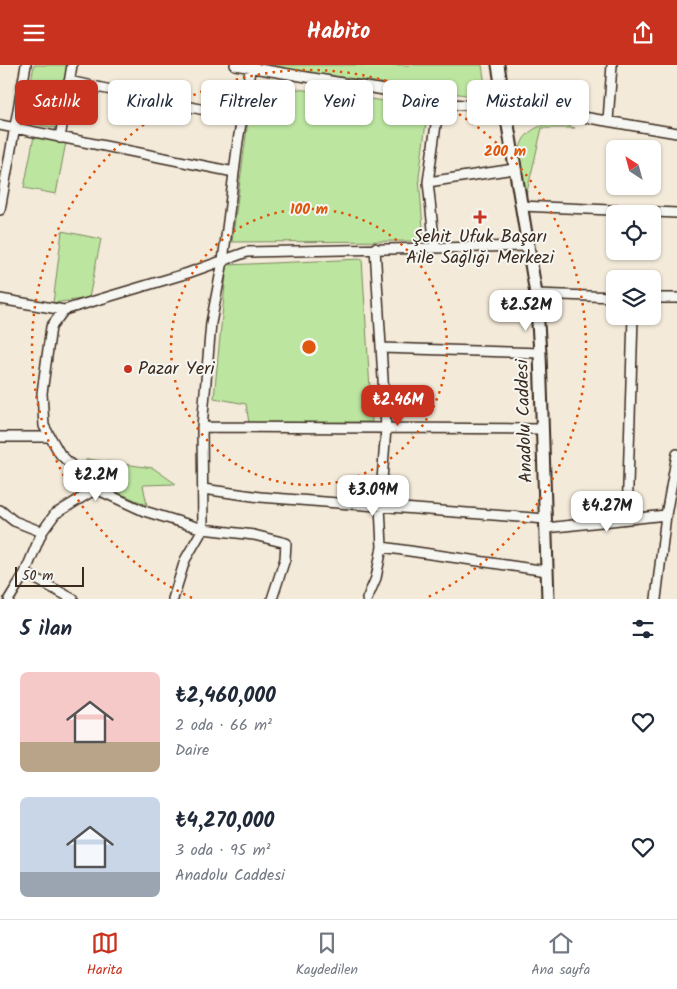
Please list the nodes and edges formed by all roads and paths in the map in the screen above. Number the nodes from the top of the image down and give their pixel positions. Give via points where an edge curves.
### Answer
1 (26, 65) edge
2 (72, 65) edge
3 (235, 65) edge
4 (498, 65) edge
5 (612, 65) edge
6 (251, 67) edge
7 (69, 80) edge
8 (249, 80) edge
9 (500, 80) edge
10 (98, 87) edge
11 (383, 90) edge
12 (201, 109) edge
13 (589, 118) edge
14 (608, 121) junction
15 (0, 125) edge
16 (62, 125) edge
17 (241, 125) edge
18 (436, 125) edge
19 (506, 125) edge
20 (14, 128) junction
21 (677, 133) edge
22 (60, 138) junction
23 (514, 169) junction
24 (234, 172) junction
25 (428, 182) junction
26 (521, 206) junction
27 (0, 210) edge
28 (677, 213) edge
29 (529, 246) junction
30 (375, 249) junction
31 (435, 249) junction
32 (223, 261) junction
33 (536, 294) junction
34 (606, 297) edge
35 (661, 298) edge
36 (677, 298) edge
37 (0, 299) edge
38 (64, 310) junction
39 (633, 325) edge
40 (381, 347) junction
41 (540, 353) junction
42 (202, 427) junction
43 (386, 428) junction
44 (543, 429) junction
45 (0, 437) edge
46 (48, 437) junction
47 (677, 454) edge
48 (676, 470) edge
49 (96, 489) junction
50 (203, 489) junction
51 (380, 505) junction
52 (0, 509) edge
53 (666, 515) junction
54 (627, 519) junction
55 (546, 524) junction
56 (203, 529) junction
57 (42, 532) junction
58 (382, 547) junction
59 (547, 571) junction
60 (25, 573) junction
61 (9, 599) edge
62 (73, 599) edge
63 (173, 599) edge
64 (272, 599) edge
65 (367, 599) edge
66 (548, 599) edge
67 (656, 599) edge

1 - 20 street
2 - 7 street
3 - 6 street
4 - 9 street, Anadolu Caddesi
5 - 14 street
6 - 8 street
6 - 11 street
10 - 12 street
13 - 14 street
14 - 21 street
15 - 20 street
16 - 22 street
17 - 24 street
18 - 25 street
19 - 23 street, Anadolu Caddesi
20 - 22 street
20 - 27 street
22 - 24 street
23 - 25 street
23 - 26 street, Anadolu Caddesi
24 - 32 street
25 - 31 street
26 - 28 street
26 - 29 street, Anadolu Caddesi
29 - 31 street
29 - 33 street, Anadolu Caddesi
30 - 31 street
30 - 32 street via 247,252
30 - 40 street
32 - 38 street
32 - 42 street via 211,323
33 - 34 street
33 - 41 street, Anadolu Caddesi
35 - 36 street
37 - 38 street
38 - 46 street via 51,327 42,393
39 - 54 street
40 - 41 street
40 - 43 street
41 - 44 street, Anadolu Caddesi
42 - 43 street
42 - 50 street
43 - 44 street
43 - 51 street
44 - 55 street, Anadolu Caddesi
45 - 46 street
46 - 49 street via 60,454
47 - 48 street
48 - 53 street
49 - 56 street via 144,511
49 - 57 street via 55,514
50 - 51 street via 260,497
50 - 56 street
51 - 55 street
51 - 58 street
52 - 57 street via 14,521
53 - 54 street
53 - 67 street
54 - 55 street
55 - 59 street, Anadolu Caddesi
56 - 63 street via 185,560
56 - 64 street via 254,535 286,543 285,559
57 - 60 street
58 - 59 street
58 - 65 street via 376,578
59 - 66 street, Anadolu Caddesi
60 - 61 street
60 - 62 street

